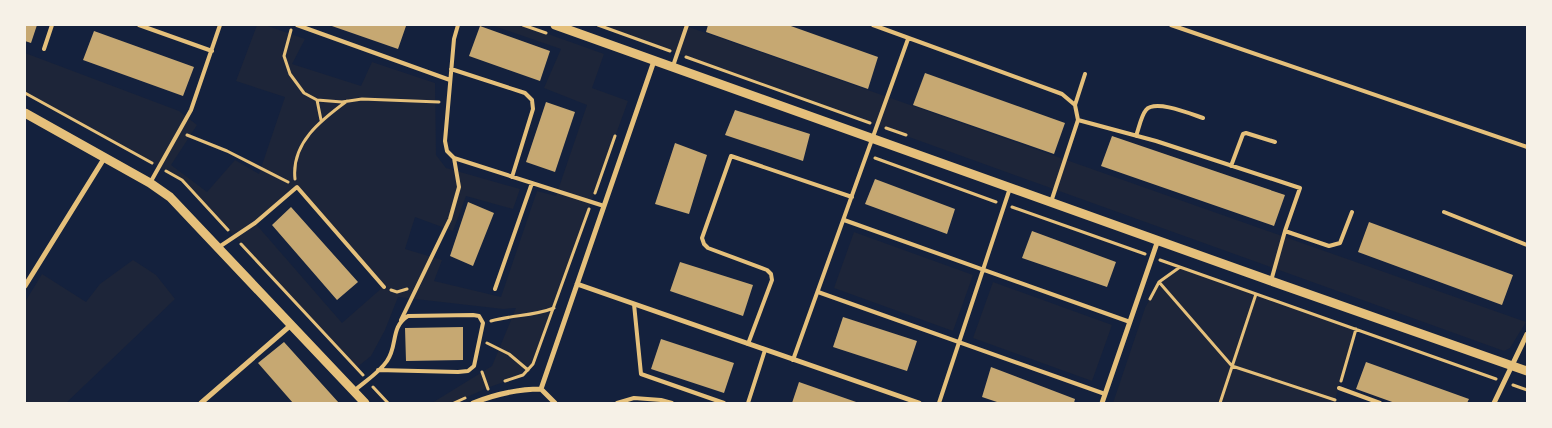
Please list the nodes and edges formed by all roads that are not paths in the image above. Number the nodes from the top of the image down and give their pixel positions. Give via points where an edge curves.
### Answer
1 (52, 25) edge
2 (139, 25) edge
3 (220, 25) edge
4 (297, 25) edge
5 (458, 25) edge
6 (555, 25) edge
7 (687, 25) edge
8 (873, 25) edge
9 (1171, 25) edge
10 (908, 39) junction
11 (44, 49) dead end
12 (212, 51) junction
13 (654, 61) junction
14 (673, 67) junction
15 (451, 69) junction
16 (1085, 74) dead end
17 (450, 80) junction
18 (1075, 105) junction
19 (25, 114) edge
20 (1203, 118) dead end
21 (1078, 120) junction
22 (1136, 136) junction
23 (873, 139) junction
24 (1275, 142) dead end
25 (1527, 147) edge
26 (105, 157) junction
27 (454, 158) junction
28 (1231, 166) junction
29 (512, 176) junction
30 (150, 183) junction
31 (532, 183) junction
32 (1010, 188) junction
33 (852, 197) junction
34 (1051, 203) junction
35 (604, 206) junction
36 (1352, 212) dead end
37 (1444, 212) dead end
38 (844, 220) junction
39 (1285, 231) junction
40 (1158, 240) junction
41 (1527, 245) edge
42 (219, 247) junction
43 (983, 270) junction
44 (1271, 281) junction
45 (576, 284) junction
46 (25, 286) edge
47 (384, 287) dead end
48 (495, 289) dead end
49 (818, 292) junction
50 (634, 304) junction
51 (401, 320) junction
52 (1130, 322) junction
53 (292, 324) junction
54 (1527, 334) edge
55 (959, 342) junction
56 (748, 344) junction
57 (765, 350) junction
58 (793, 360) junction
59 (1512, 365) junction
60 (378, 370) junction
61 (1527, 371) edge
62 (1339, 388) road end
63 (541, 389) junction
64 (354, 391) junction
65 (1106, 394) junction
66 (201, 403) edge
67 (365, 403) edge
68 (473, 403) edge
69 (555, 403) edge
70 (617, 403) edge
71 (672, 403) edge
72 (724, 403) edge
73 (748, 403) edge
74 (919, 403) edge
75 (939, 403) edge
76 (1102, 403) edge
77 (1380, 403) edge
78 (1494, 403) edge

1 - 11 lane
2 - 12 lane
3 - 12 lane
4 - 17 lane
5 - 15 lane
6 - 13 street
7 - 14 lane
8 - 10 lane
9 - 25 lane
10 - 18 lane via 1062,94
10 - 23 lane
12 - 30 lane via 197,95
13 - 14 street
13 - 35 street
14 - 23 street
15 - 17 lane
15 - 29 lane via 524,93 532,100 533,109
16 - 18 lane
17 - 27 lane via 445,142 447,151
18 - 21 lane
19 - 26 street
20 - 22 lane via 1165,106 1154,106 1144,112
21 - 22 lane
21 - 34 lane
22 - 28 lane
23 - 32 street
23 - 33 lane
24 - 28 lane via 1243,134
26 - 30 street
26 - 46 street
27 - 29 lane
27 - 51 lane via 459,188 450,219
28 - 39 lane via 1300,188
29 - 31 lane
30 - 42 street via 170,197
31 - 35 lane
31 - 48 lane
32 - 34 street
32 - 43 lane
33 - 38 lane
33 - 56 lane via 731,156 702,238 708,248 771,274 772,280
34 - 40 street
35 - 45 street
36 - 39 lane via 1340,242 1329,246
37 - 41 lane
38 - 43 lane
38 - 49 lane
39 - 44 lane
40 - 44 street
40 - 52 street
42 - 47 lane via 255,223 297,187
42 - 53 street
43 - 52 lane
43 - 55 lane
44 - 59 street
45 - 50 street
45 - 63 street
49 - 55 lane
49 - 58 lane
50 - 56 street
50 - 72 lane via 641,374
51 - 60 lane via 391,354
51 - 60 lane via 408,316 480,316 483,323 474,366 468,371 458,372
52 - 65 street
53 - 64 street
53 - 66 street
54 - 59 street
55 - 65 lane
55 - 75 lane
56 - 57 street
57 - 58 street
57 - 73 lane
58 - 74 street
59 - 61 street
59 - 78 street
60 - 64 lane
62 - 77 lane
63 - 68 street via 518,389
63 - 69 street
64 - 67 street
65 - 76 street
70 - 71 lane via 634,398

